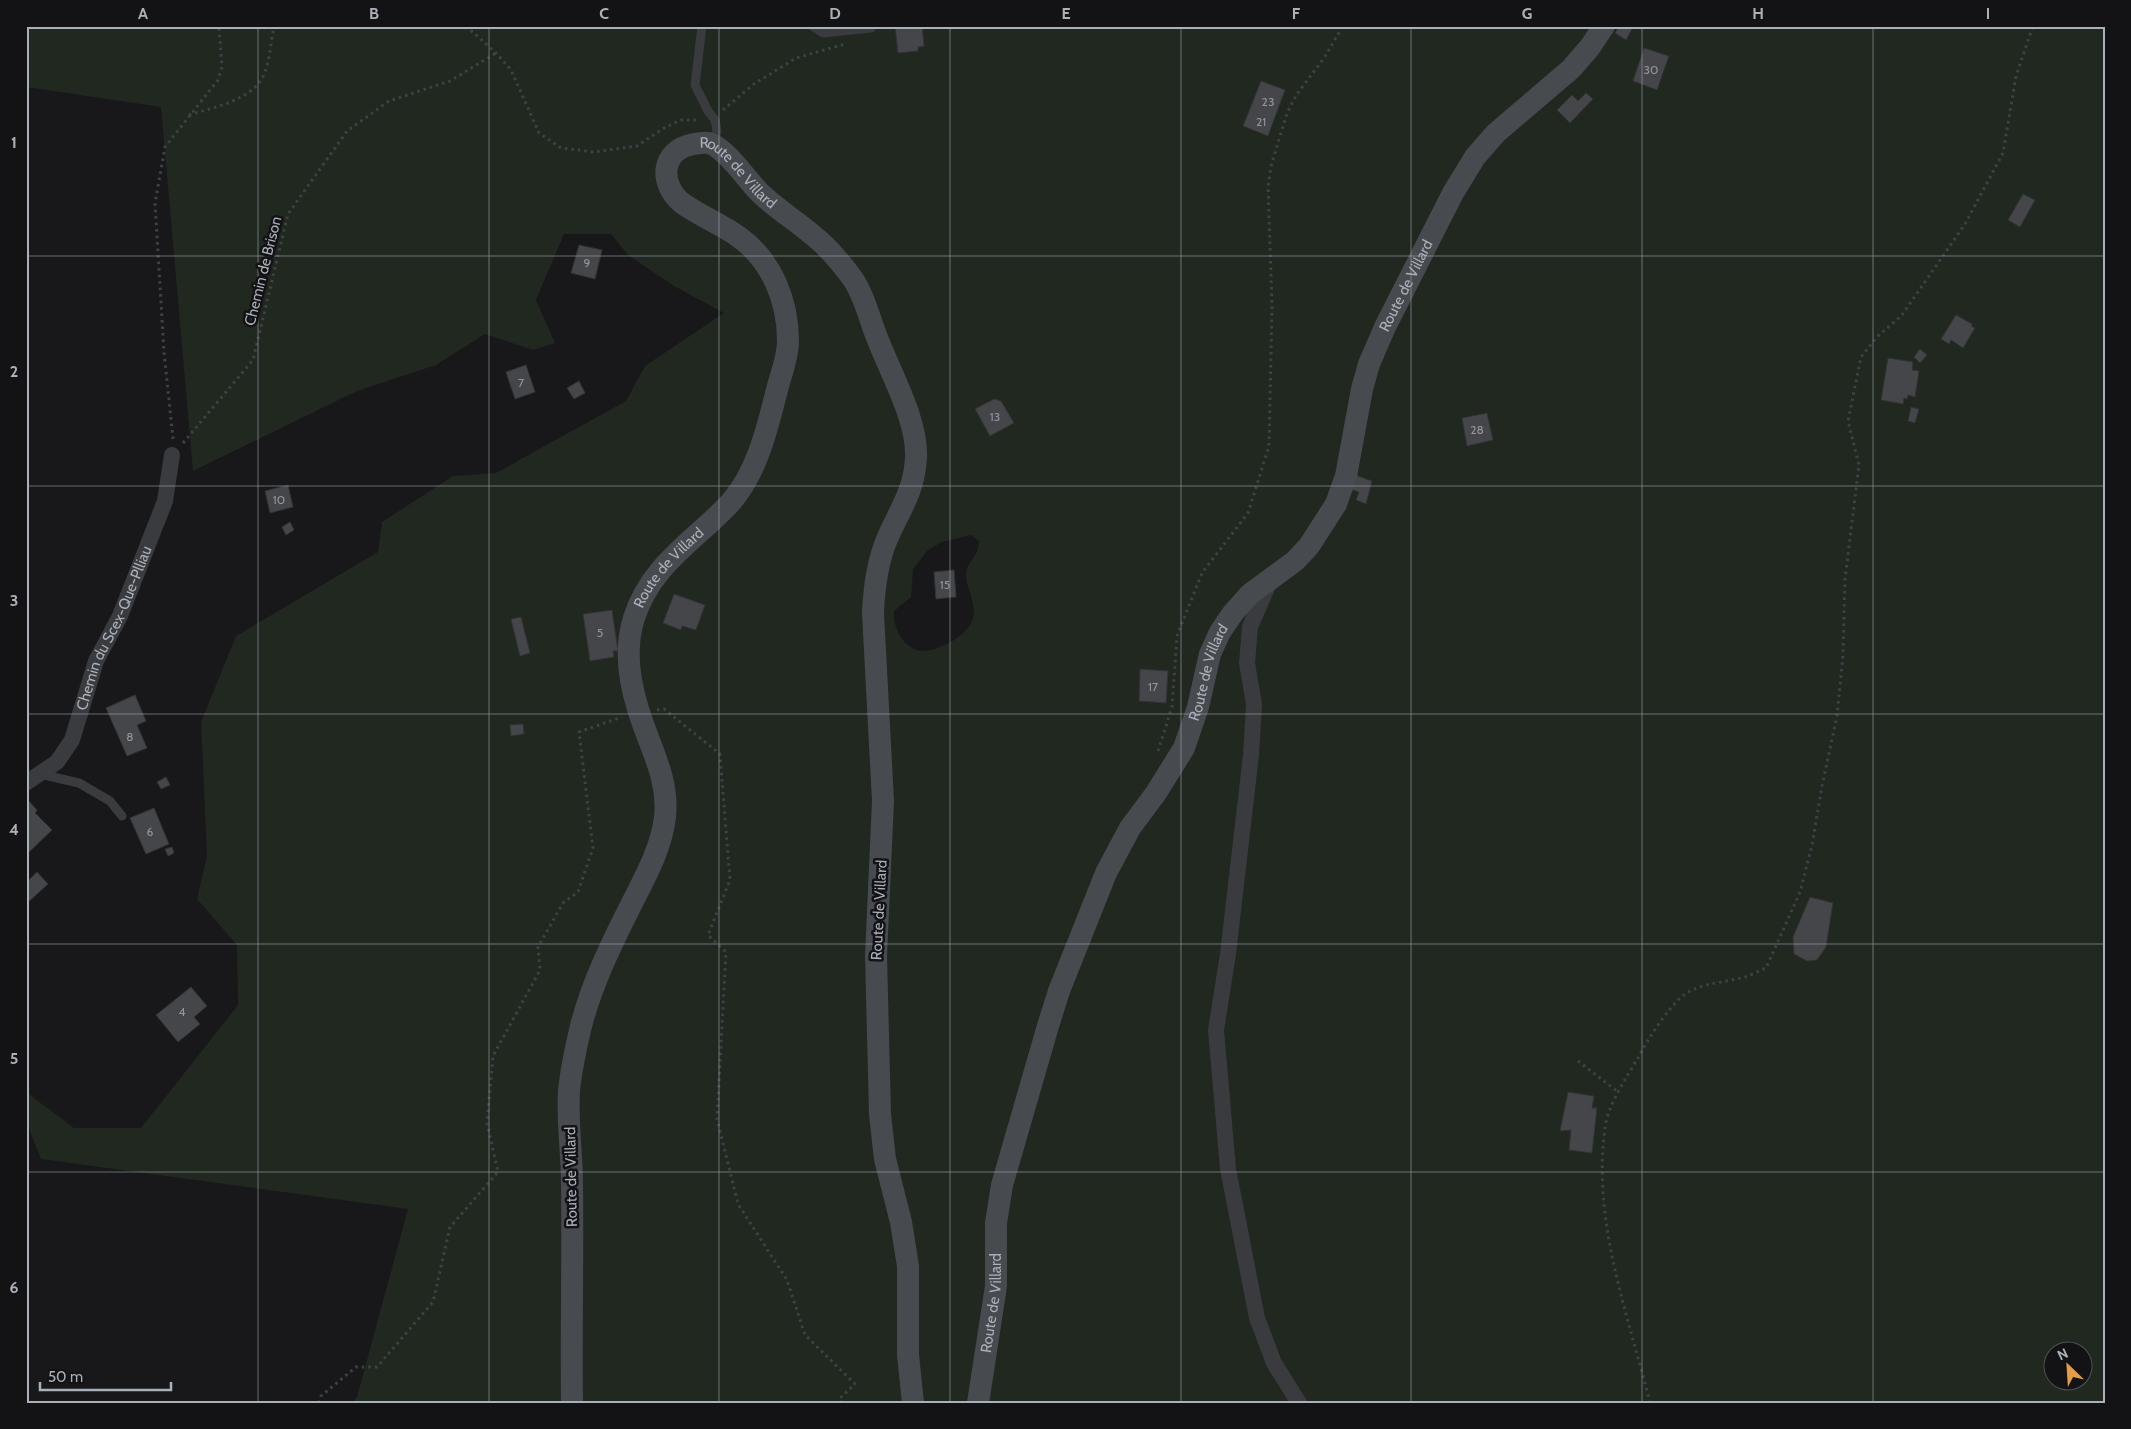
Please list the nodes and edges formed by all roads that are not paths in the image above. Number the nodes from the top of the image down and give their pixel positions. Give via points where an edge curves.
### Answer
1 (702, 26) edge
2 (812, 26) edge
3 (1604, 26) edge
4 (871, 27) edge
5 (714, 145) junction
6 (172, 455) road end
7 (1270, 579) junction
8 (30, 777) edge
9 (122, 816) dead end
10 (572, 1403) edge
11 (913, 1403) edge
12 (978, 1403) edge
13 (1299, 1403) edge

1 - 5 lane via 695,85 715,120
2 - 4 lane via 823,33
3 - 7 street, Route de Villard via 1571,69 1496,133 1475,157 1385,327 1369,364 1346,476 1336,504 1309,546
5 - 10 street, Route de Villard via 688,145 676,152 667,163 669,186 675,198 738,236 762,258 782,301 788,346 769,420 746,480 731,501 664,566 637,610 631,630 628,653 630,678 661,772 665,813 649,870 602,965 581,1025 569,1090
5 - 11 street, Route de Villard via 761,193 829,250 855,283 916,442 912,487 880,560 873,613 883,801 876,956 880,1114 885,1159 908,1266 908,1355
6 - 8 street, Chemin du Scex-Que-Plliau via 165,501 120,616 96,661 72,740 56,762
7 - 12 street, Route de Villard via 1240,604 1220,632 1210,654 1190,734 1176,762 1117,850 1060,991 1002,1185 996,1223 996,1286
7 - 13 street, Route de Villard via 1250,627 1247,663 1254,704 1251,755 1216,1030 1228,1169 1257,1318 1274,1363
8 - 9 lane via 79,783 110,801

